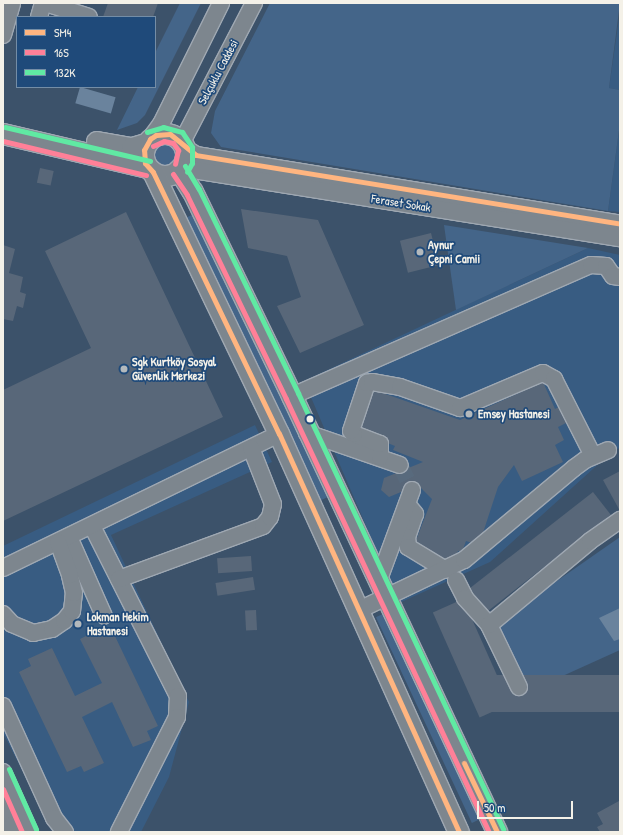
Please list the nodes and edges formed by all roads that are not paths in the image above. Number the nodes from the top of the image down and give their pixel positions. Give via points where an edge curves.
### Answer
1 (12, 3) edge
2 (44, 3) edge
3 (221, 3) edge
4 (254, 3) edge
5 (72, 14) edge
6 (39, 16) edge
7 (83, 16) edge
8 (3, 35) edge
9 (3, 120) edge
10 (3, 134) edge
11 (148, 142) junction
12 (183, 145) junction
13 (180, 169) junction
14 (151, 170) junction
15 (620, 224) edge
16 (620, 238) edge
17 (620, 277) edge
18 (292, 396) junction
19 (307, 433) junction
20 (279, 434) junction
21 (251, 448) junction
22 (608, 450) dead end
23 (593, 456) junction
24 (380, 457) junction
25 (400, 465) tunnel mouth
26 (620, 520) edge
27 (92, 526) junction
28 (63, 540) junction
29 (3, 568) edge
30 (451, 575) junction
31 (119, 579) junction
32 (382, 590) junction
33 (359, 610) junction
34 (3, 614) edge
35 (104, 616) dead end
36 (489, 625) junction
37 (519, 687) dead end
38 (3, 706) edge
39 (3, 772) edge
40 (3, 805) edge
41 (12, 832) edge
42 (30, 832) edge
43 (65, 832) edge
44 (119, 832) edge
45 (459, 832) edge
46 (497, 832) edge

1 - 8 street
2 - 5 street
2 - 6 street
3 - 11 street via 161,124
4 - 12 street, Selçuklu Caddesi
5 - 7 street
9 - 11 main road via 119,147 132,148
10 - 14 main road
11 - 12 main road via 156,135 170,134
11 - 14 main road via 144,156
12 - 13 main road via 185,162
12 - 15 street via 196,155
13 - 14 main road via 165,176
13 - 16 street, Feraset Sokak
13 - 18 main road
14 - 20 main road
17 - 18 street via 613,276 606,266 591,265
18 - 19 main road
19 - 24 street
19 - 32 main road
20 - 21 street
20 - 33 main road
21 - 27 street
21 - 31 street via 273,504 270,517 263,526
22 - 23 street
23 - 24 street via 554,379 543,373 460,408 400,387 367,383 351,431 380,444
23 - 30 street via 574,468
24 - 25 street
26 - 36 street via 590,541
27 - 28 street
27 - 31 street
28 - 29 street
28 - 34 street via 74,593 72,610 68,616 52,629 32,633 12,624
28 - 35 street
30 - 32 street
30 - 32 street via 408,547 406,537 415,514 410,497
30 - 36 street via 465,598
31 - 44 street via 178,696 177,717
32 - 33 street
32 - 46 main road
33 - 45 main road
36 - 37 street
38 - 43 street via 54,818
39 - 42 street
40 - 41 street via 12,825

